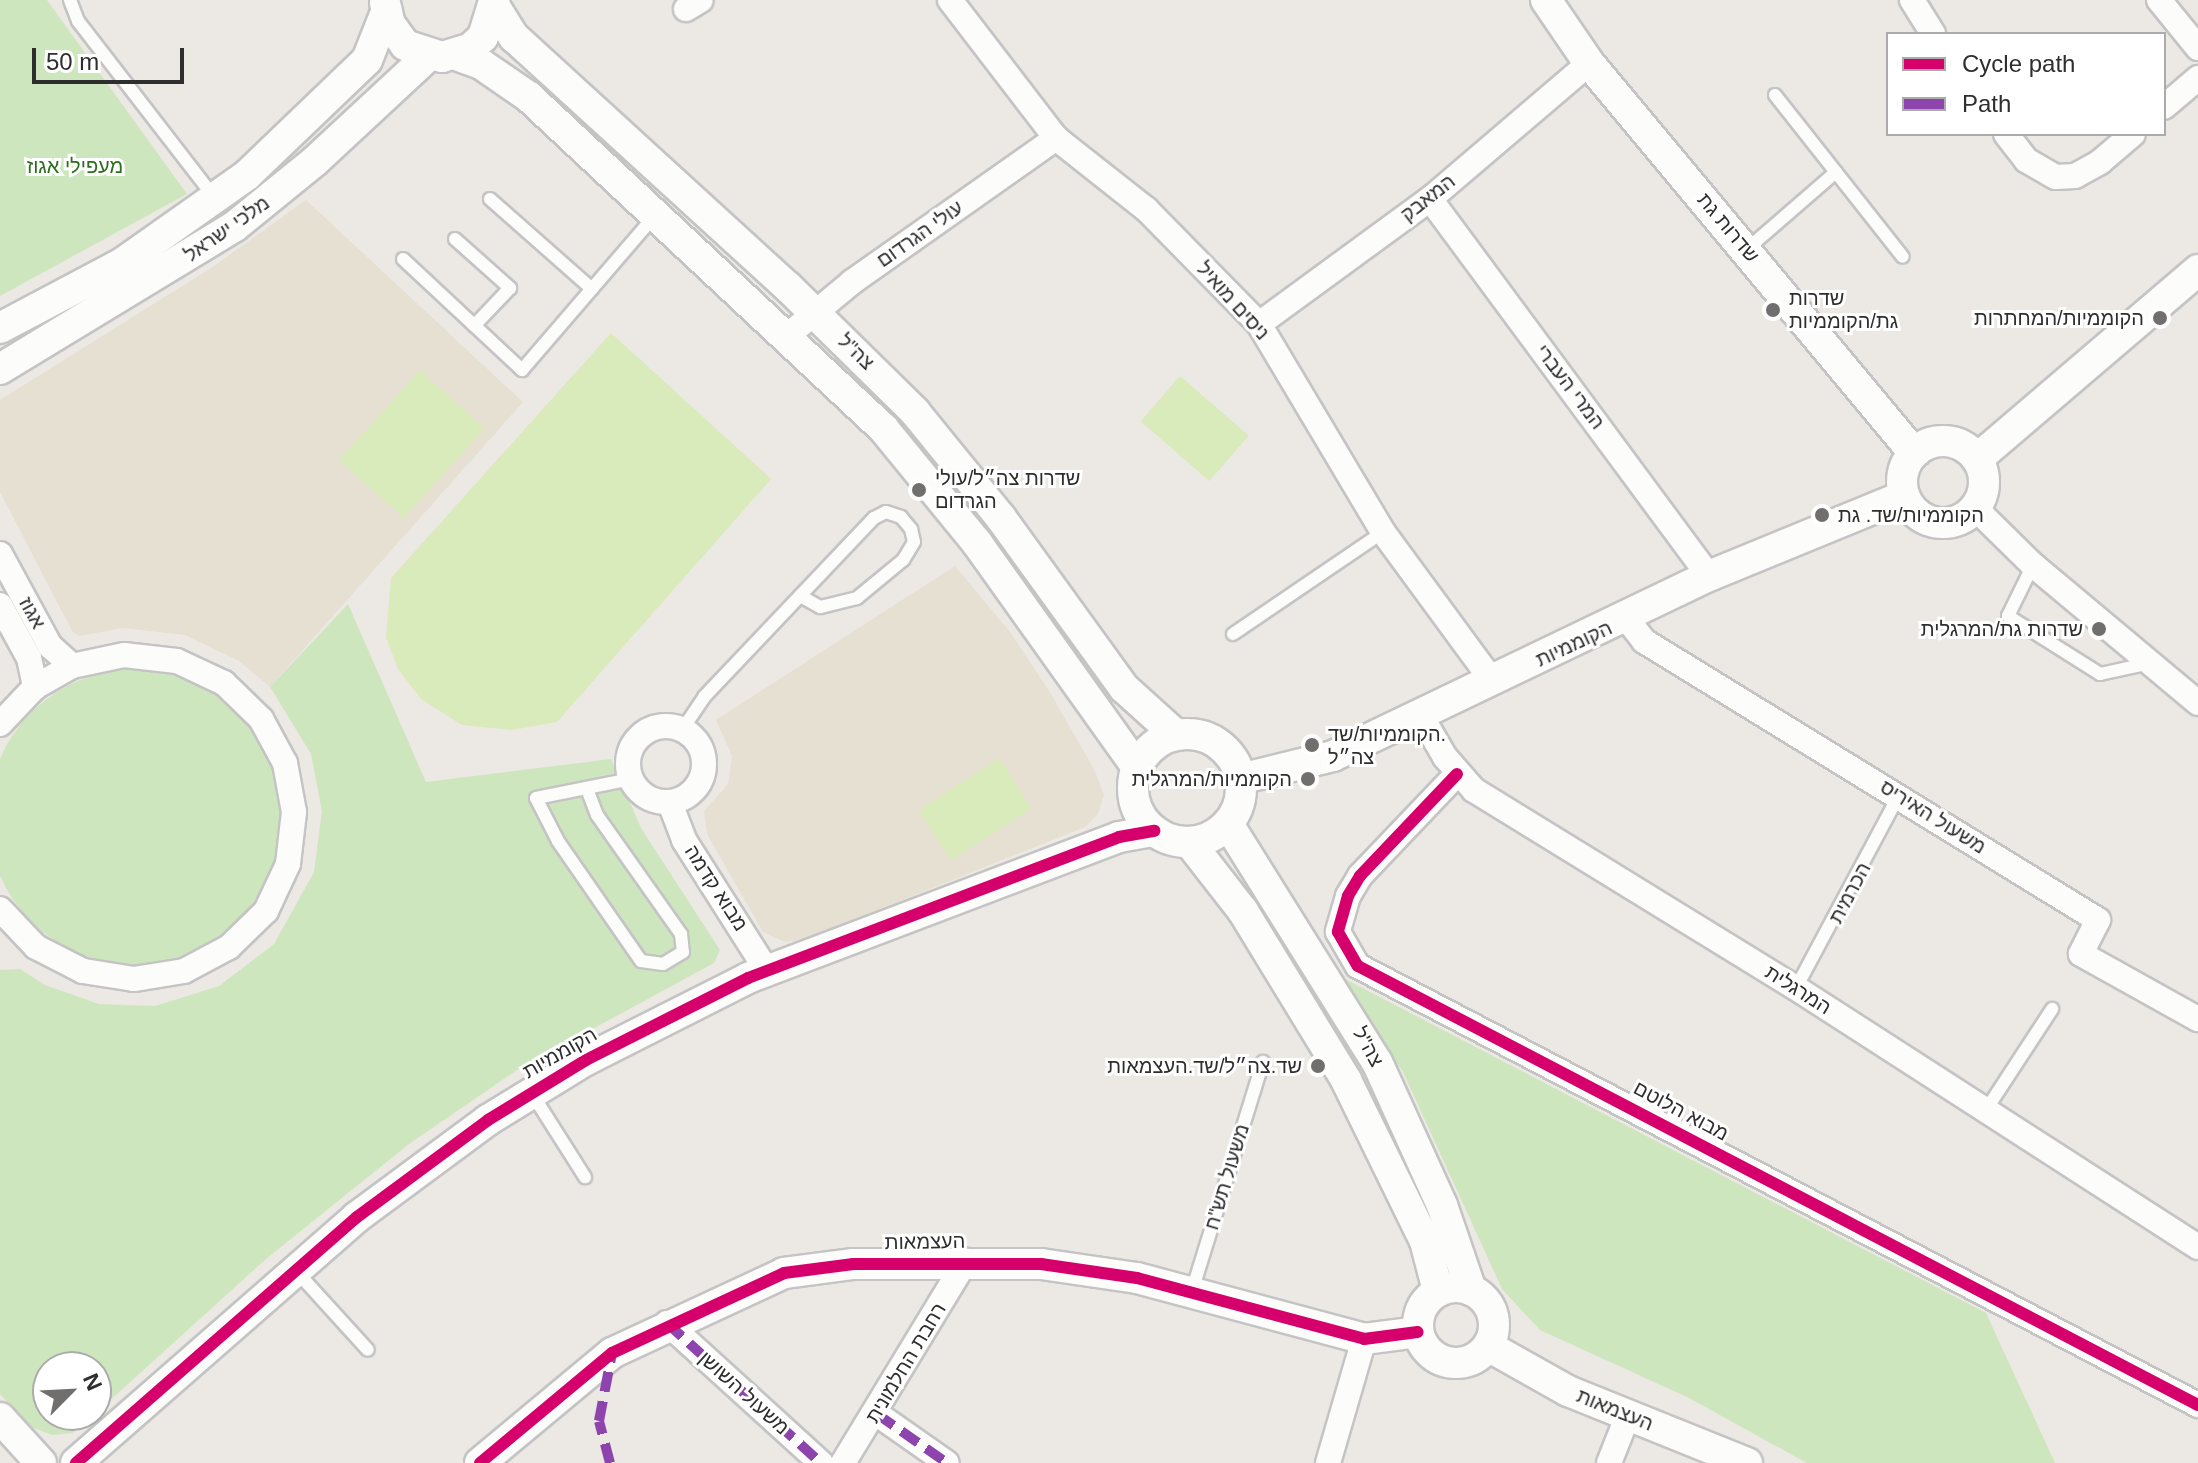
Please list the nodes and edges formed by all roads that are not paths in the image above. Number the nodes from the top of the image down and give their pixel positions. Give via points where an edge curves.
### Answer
1 (70, 0) edge
2 (950, 0) edge
3 (1546, 0) edge
4 (1912, 0) edge
5 (2159, 0) edge
6 (495, 3) edge
7 (386, 6) edge
8 (1932, 32) edge
9 (2198, 48) edge
10 (442, 56) junction
11 (1589, 63) junction
12 (2198, 78) edge
13 (1775, 95) dead end
14 (2166, 105) edge
15 (2008, 136) edge
16 (2131, 136) edge
17 (1056, 138) junction
18 (1836, 172) junction
19 (216, 199) junction
20 (490, 199) dead end
21 (1430, 199) junction
22 (656, 214) junction
23 (455, 239) dead end
24 (1746, 250) junction
25 (1903, 257) dead end
26 (403, 259) dead end
27 (2198, 270) edge
28 (592, 289) junction
29 (814, 311) junction
30 (1259, 324) junction
31 (474, 326) junction
32 (0, 328) edge
33 (788, 335) junction
34 (0, 369) edge
35 (1914, 453) junction
36 (1977, 459) junction
37 (1904, 496) junction
38 (1975, 508) junction
39 (1383, 532) junction
40 (0, 554) edge
41 (2033, 565) junction
42 (1709, 576) junction
43 (800, 596) junction
44 (0, 605) edge
45 (1627, 619) junction
46 (1233, 634) dead end
47 (2151, 663) junction
48 (72, 666) junction
49 (1493, 682) junction
50 (35, 687) junction
51 (2198, 703) edge
52 (1420, 714) junction
53 (0, 724) edge
54 (682, 730) junction
55 (1176, 735) junction
56 (1457, 774) junction
57 (631, 779) junction
58 (1240, 779) junction
59 (1135, 780) junction
60 (587, 789) junction
61 (1899, 795) junction
62 (670, 803) junction
63 (1228, 824) junction
64 (1154, 831) junction
65 (1190, 843) junction
66 (1096, 846) junction
67 (5, 926) edge
68 (767, 971) junction
69 (1796, 988) junction
70 (2052, 1009) dead end
71 (2198, 1019) edge
72 (1263, 1062) dead end
73 (531, 1092) junction
74 (1986, 1110) junction
75 (585, 1177) dead end
76 (2198, 1247) edge
77 (966, 1261) junction
78 (295, 1271) junction
79 (1471, 1290) junction
80 (1192, 1291) junction
81 (1438, 1291) junction
82 (667, 1323) junction
83 (1418, 1332) junction
84 (1364, 1339) junction
85 (1488, 1346) junction
86 (368, 1350) dead end
87 (2198, 1405) edge
88 (877, 1414) junction
89 (1628, 1415) junction
90 (0, 1418) edge
91 (41, 1463) edge
92 (76, 1463) edge
93 (480, 1463) edge
94 (821, 1463) edge
95 (843, 1463) edge
96 (947, 1463) edge
97 (1328, 1463) edge
98 (1609, 1463) edge
99 (1747, 1463) edge

1 - 19 lane via 78,21
2 - 17 street, ניסים מואיל
3 - 11 street, שדרות גת
4 - 8 street
5 - 9 street
6 - 10 street, מלכי ישראל via 483,37
6 - 29 street, צה"ל via 524,47
7 - 10 street, צה"ל via 405,45
7 - 19 street, מלכי ישראל via 367,60 319,111
10 - 22 street, צה"ל via 481,64 529,97
10 - 34 street, מלכי ישראל via 235,226
11 - 21 street, המאבק
11 - 24 street, שדרות גת
12 - 14 street
13 - 18 lane
15 - 16 street via 2026,160 2056,177 2075,176
17 - 29 street, עולי הגרדום
17 - 30 street, ניסים מואיל via 1146,209
18 - 24 lane
18 - 25 lane
19 - 32 street, מלכי ישראל via 121,264
20 - 28 lane
21 - 30 street, המאבק
21 - 42 street, המרי העברי
22 - 28 lane
22 - 33 street, צה"ל
23 - 31 lane via 510,288
24 - 35 street, שדרות גת
26 - 31 lane
27 - 36 street
28 - 31 lane via 522,370
29 - 33 street, עולי הגרדום
29 - 55 street, צה"ל via 915,412 1001,518 1124,688
30 - 39 street, ניסים מואיל
33 - 59 street, צה"ל via 928,481
35 - 36 street via 1947,441
35 - 37 street via 1904,470
36 - 38 street via 1984,484
37 - 38 street via 1915,513 1934,522 1954,522
37 - 42 street, הקוממיות
38 - 41 street
39 - 46 lane
39 - 49 street, ניסים מואיל
40 - 48 street, אגוז via 50,646
41 - 47 street
41 - 47 lane via 2008,616 2100,674
42 - 45 street, הקוממיות
43 - 43 lane via 874,518 886,512 901,517 911,529 914,542 903,560 857,598 820,607
43 - 54 lane via 704,697
44 - 50 street, אגוז via 29,658
45 - 49 street, הקוממיות
45 - 61 street, משעול האיריס via 1644,641
47 - 51 street
48 - 50 street
48 - 67 street via 124,655 152,656 177,661 224,683 277,743 293,792 293,841 281,883 254,925 229,947 184,971 151,978 104,976 58,960
49 - 52 street, הקוממיות
50 - 53 street
52 - 56 street, המרגלית
52 - 58 street, הקוממיות via 1300,768
54 - 57 street via 665,726 640,735 628,758
54 - 62 street via 699,743 705,768 694,792
55 - 58 street via 1197,735 1217,743 1232,759
55 - 59 street via 1152,746
56 - 69 street, המרגלית via 1474,790
56 - 87 street, מבוא הלוטם via 1360,876 1348,896 1338,932 1358,966
57 - 60 lane
57 - 62 street via 649,799
58 - 63 street via 1239,803
59 - 64 street
59 - 66 street, הקוממיות via 1125,818
60 - 60 lane via 536,798 539,812 641,961 652,966 676,959 683,952 681,934 597,815
61 - 69 lane, הכרמית
61 - 71 street, משעול האיריס via 2098,920 2081,954
62 - 68 street, מבוא קדמה via 684,840
63 - 65 street
63 - 79 street, צה"ל via 1377,1062 1442,1205
64 - 65 street
64 - 66 street, הקוממיות
65 - 81 street, צה"ל via 1243,911 1346,1080 1425,1241
66 - 68 street, הקוממיות
68 - 73 street, הקוממיות via 668,1016
69 - 74 street, המרגלית
70 - 74 lane
72 - 80 lane, משעול תש"ח
73 - 75 lane
73 - 78 street, הקוממיות via 425,1165
74 - 76 street, המרגלית
77 - 80 street, העצמאות via 1041,1264
77 - 82 street, העצמאות via 853,1264 784,1273
77 - 88 street, רחבת החלמונית
78 - 86 lane
78 - 92 street, הקוממיות
79 - 81 street
79 - 85 street via 1492,1314
80 - 84 street, העצמאות
81 - 83 street via 1424,1304
82 - 93 street, העצמאות via 576,1379
82 - 94 street, משעול השושן
83 - 84 street, העצמאות
83 - 85 street via 1427,1350 1443,1361 1463,1362
84 - 97 street
85 - 89 street, העצמאות via 1568,1391
88 - 95 street, רחבת החלמונית
88 - 96 street
89 - 98 street
89 - 99 street, העצמאות
90 - 91 street

